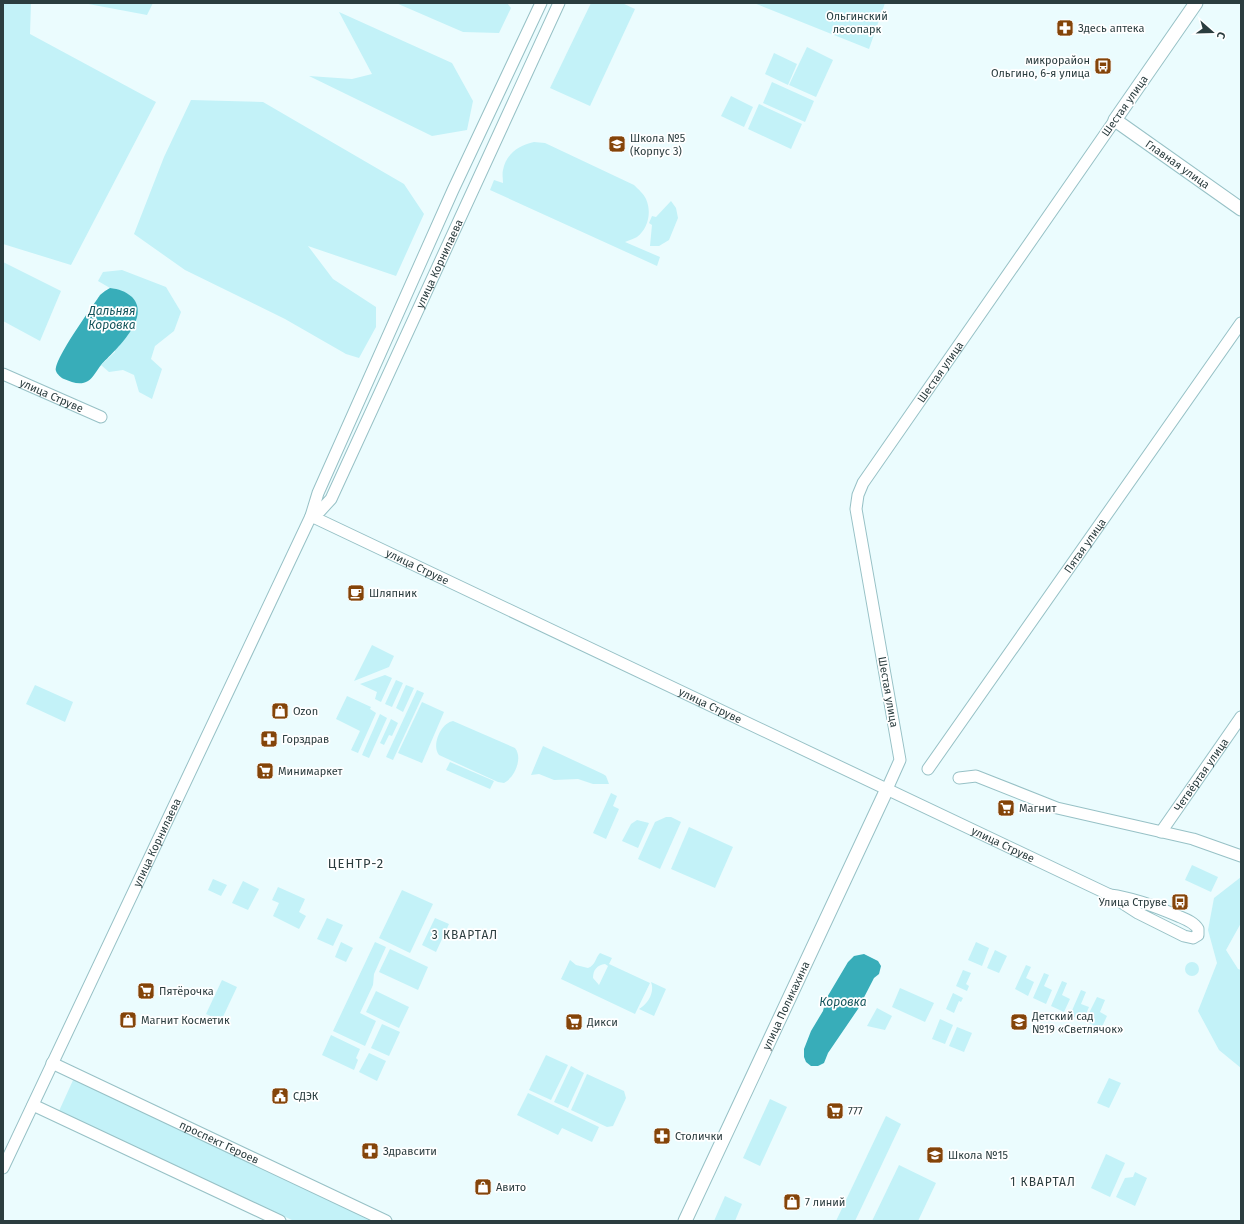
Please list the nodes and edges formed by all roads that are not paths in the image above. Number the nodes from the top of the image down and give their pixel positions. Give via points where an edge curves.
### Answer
1 (541, 3) edge
2 (559, 3) edge
3 (1196, 3) edge
4 (1115, 120) junction
5 (1241, 209) edge
6 (1241, 323) edge
7 (3, 374) edge
8 (101, 417) dead end
9 (311, 516) junction
10 (1241, 717) edge
11 (928, 768) dead end
12 (959, 778) dead end
13 (887, 789) junction
14 (1161, 832) junction
15 (1241, 856) edge
16 (1110, 895) junction
17 (52, 1063) junction
18 (33, 1105) junction
19 (3, 1168) edge
20 (280, 1221) edge
21 (386, 1221) edge
22 (685, 1221) edge

1 - 9 street, улица Корнилаева via 318,493
2 - 9 street, улица Корнилаева via 331,499 320,511
3 - 4 street, Шестая улица
4 - 5 street, Главная улица
4 - 13 street, Шестая улица via 860,490 856,509 900,760
6 - 11 street, Пятая улица
7 - 8 street, улица Струве
9 - 13 street, улица Струве
9 - 17 street, улица Корнилаева
10 - 14 street, Четвёртая улица
12 - 14 street via 976,776 1056,808
13 - 16 street, улица Струве
13 - 22 street, улица Поликахина
14 - 15 street via 1193,839
16 - 16 street, улица Струве via 1138,913 1184,936 1192,938 1198,935 1196,926 1162,909 1139,900
17 - 18 street, улица Корнилаева
17 - 21 street, проспект Героев
18 - 19 street, улица Корнилаева
18 - 20 street

